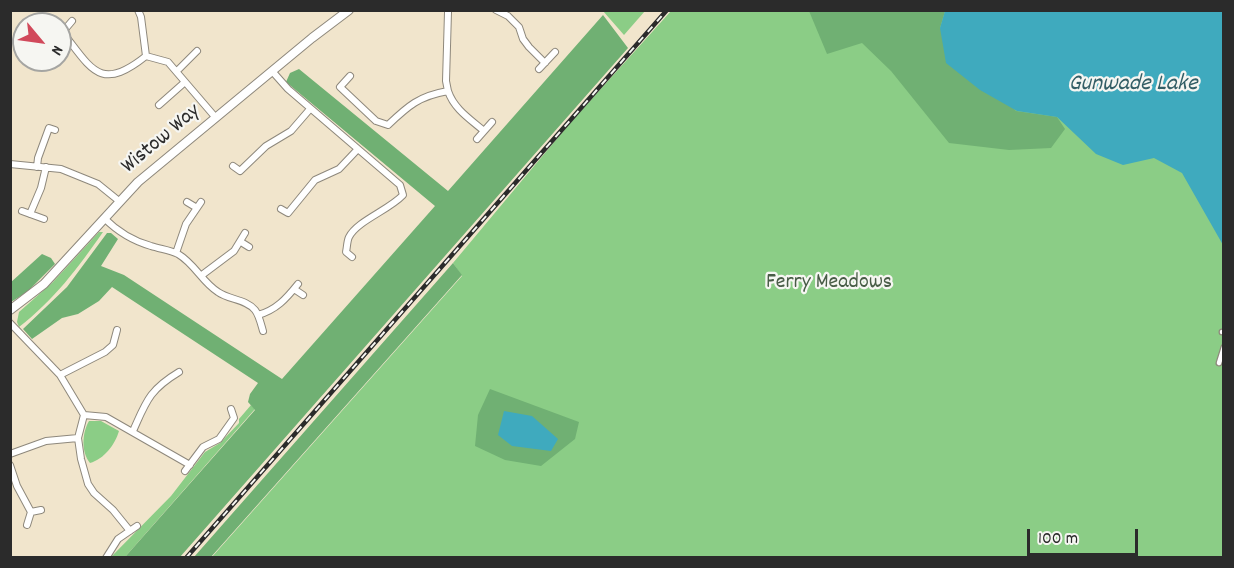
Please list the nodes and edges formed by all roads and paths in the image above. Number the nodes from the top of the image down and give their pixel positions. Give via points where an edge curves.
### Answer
1 (138, 10) edge
2 (349, 10) edge
3 (496, 10) edge
4 (449, 11) edge
5 (510, 13) edge
6 (72, 46) edge
7 (197, 51) dead end
8 (555, 52) dead end
9 (146, 56) junction
10 (545, 63) junction
11 (539, 69) dead end
12 (177, 70) junction
13 (272, 71) junction
14 (350, 76) dead end
15 (185, 82) junction
16 (448, 91) junction
17 (159, 105) dead end
18 (310, 109) junction
19 (216, 118) junction
20 (492, 122) dead end
21 (55, 130) dead end
22 (484, 131) junction
23 (477, 139) dead end
24 (357, 150) junction
25 (10, 164) edge
26 (233, 166) dead end
27 (37, 167) junction
28 (46, 167) junction
29 (119, 201) junction
30 (188, 202) dead end
31 (22, 211) dead end
32 (30, 214) junction
33 (294, 217) dead end
34 (104, 218) junction
35 (44, 219) dead end
36 (245, 233) dead end
37 (241, 242) junction
38 (249, 247) dead end
39 (176, 253) junction
40 (346, 254) dead end
41 (202, 275) junction
42 (303, 295) dead end
43 (10, 310) edge
44 (258, 315) junction
45 (10, 323) edge
46 (117, 330) dead end
47 (263, 331) dead end
48 (1224, 347) edge
49 (1219, 363) dead end
50 (178, 372) dead end
51 (60, 375) junction
52 (231, 409) dead end
53 (84, 416) junction
54 (133, 431) junction
55 (78, 438) junction
56 (10, 454) edge
57 (10, 465) edge
58 (190, 465) junction
59 (185, 471) dead end
60 (41, 510) dead end
61 (31, 512) junction
62 (27, 525) dead end
63 (137, 526) dead end
64 (130, 531) junction
65 (106, 558) edge

1 - 9 street
2 - 13 street, Wistow Way
3 - 5 street
4 - 16 street
5 - 10 street via 523,39
6 - 9 street via 90,67 105,75 117,75
7 - 12 street
8 - 10 street
9 - 12 street via 168,62
10 - 11 street
12 - 15 street
13 - 18 street
13 - 19 street, Wistow Way
14 - 16 street via 340,87 376,121 388,125 409,104
15 - 17 street
15 - 19 street
16 - 22 street via 458,109
18 - 24 street
18 - 26 street via 291,131 266,146 243,173
19 - 29 street, Wistow Way
20 - 22 street
21 - 27 street via 49,128
22 - 23 street
24 - 33 street via 339,169 315,180 285,211
24 - 40 street via 400,185 403,195 361,223 348,237
25 - 27 street
27 - 28 street
28 - 29 street via 98,184
28 - 32 street
29 - 34 street, Wistow Way
30 - 39 street via 199,205 186,224
31 - 32 street
32 - 35 street
34 - 39 street via 120,233
34 - 43 street, Wistow Way via 44,284
36 - 37 street
37 - 38 street
37 - 41 street
39 - 41 street
41 - 44 street via 220,294 246,303
42 - 44 street via 296,286 282,303
44 - 47 street
45 - 51 street
46 - 51 street via 113,345 105,352
48 - 49 street
50 - 54 street via 152,393
51 - 53 street
52 - 58 street via 234,418 228,429 203,447
53 - 54 street via 106,417
53 - 55 street
54 - 58 street
55 - 56 street via 46,441
55 - 64 street via 93,493
57 - 61 street
58 - 59 street
60 - 61 street
61 - 62 street
63 - 64 street
64 - 65 street via 118,539

